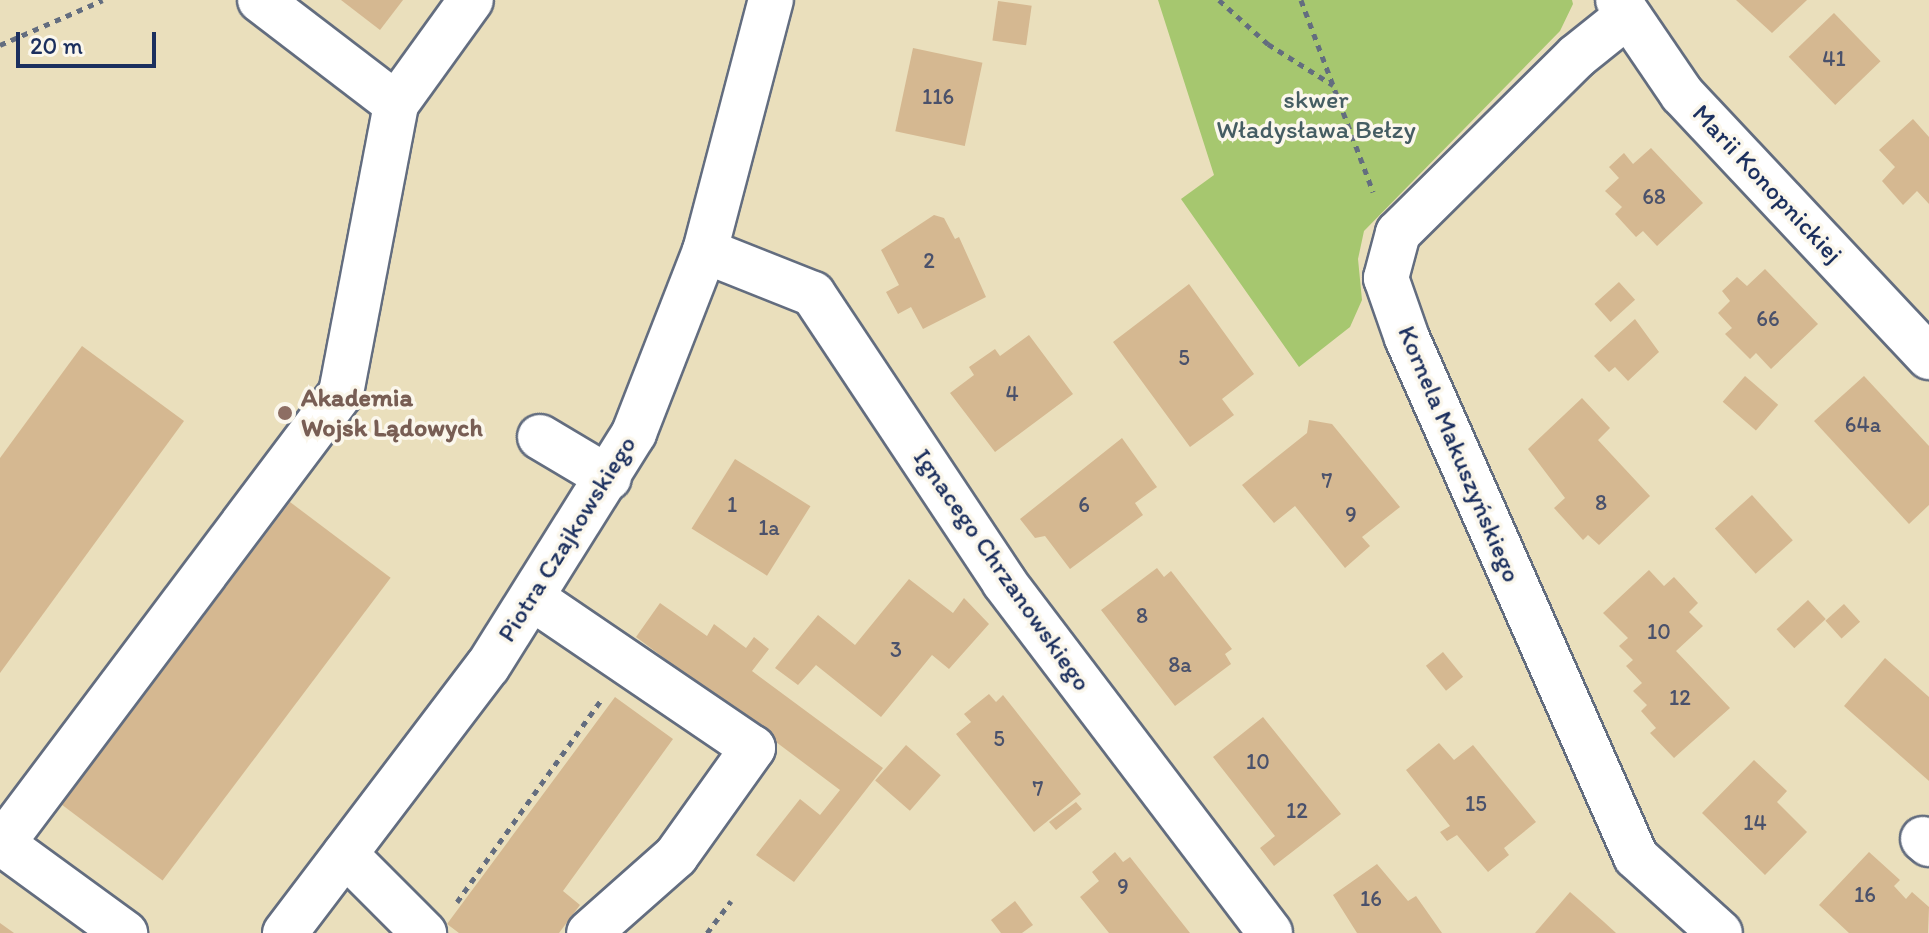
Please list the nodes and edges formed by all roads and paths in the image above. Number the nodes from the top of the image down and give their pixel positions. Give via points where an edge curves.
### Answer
1 (103, 0) edge
2 (260, 0) edge
3 (471, 0) edge
4 (771, 0) edge
5 (1219, 0) edge
6 (1301, 0) edge
7 (1622, 8) edge
8 (0, 45) edge
9 (1334, 85) junction
10 (396, 104) junction
11 (1398, 233) junction
12 (705, 251) junction
13 (1929, 357) edge
14 (540, 437) dead end
15 (609, 478) junction
16 (532, 598) junction
17 (606, 693) dead end
18 (1, 843) edge
19 (345, 854) junction
20 (731, 901) dead end
21 (439, 920) edge
22 (125, 933) edge
23 (285, 933) edge
24 (589, 933) edge
25 (707, 933) edge
26 (1270, 933) edge
27 (1720, 933) edge

1 - 8 path
2 - 10 street
3 - 10 street
4 - 12 street, Piotra Czajkowskiego
5 - 9 path via 1268,44
6 - 9 path
7 - 11 street
7 - 13 street, Marii Konopnickiej via 1682,94
9 - 11 path via 1383,218
10 - 18 street via 341,393
11 - 27 street, Kornela Makuszyńskiego via 1386,278 1407,338 1636,857
12 - 15 street, Piotra Czajkowskiego via 648,400
12 - 26 street, Ignacego Chrzanowskiego via 813,294 1004,582
14 - 15 street
15 - 16 street, Piotra Czajkowskiego
16 - 19 street, Piotra Czajkowskiego via 488,666
16 - 24 street via 753,748 676,856
17 - 21 path
18 - 22 street
19 - 21 street
19 - 23 street, Piotra Czajkowskiego
20 - 25 path

